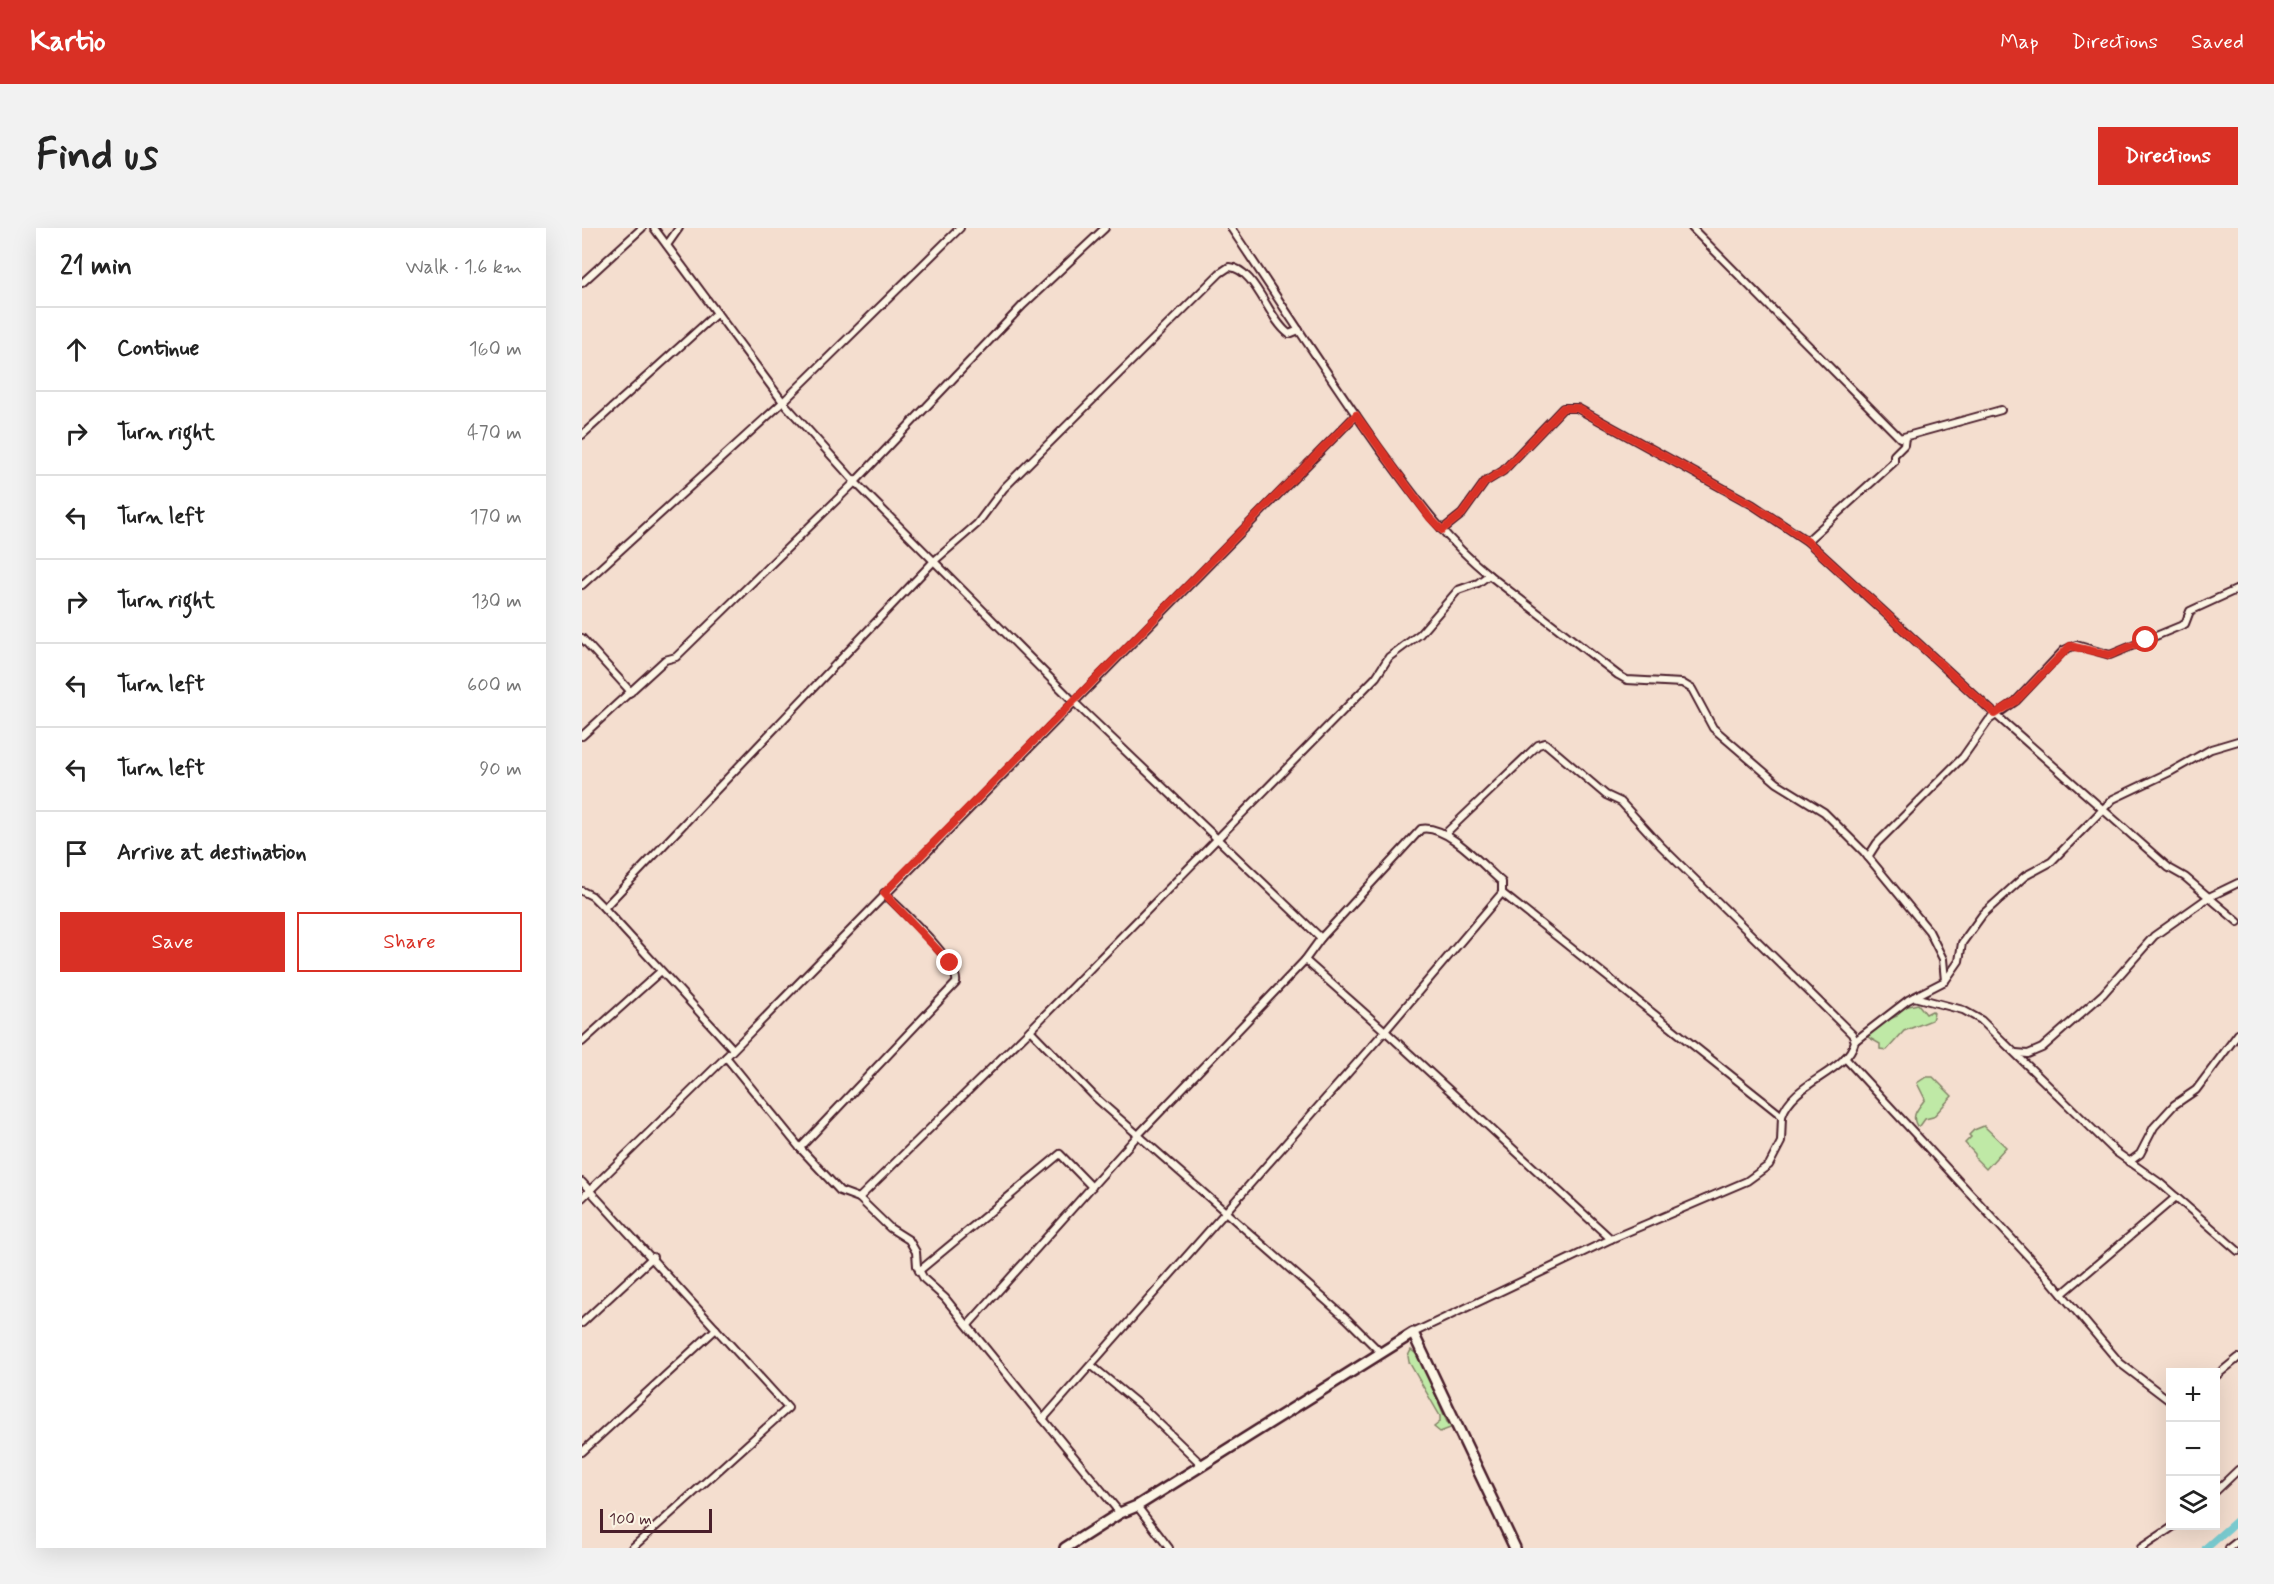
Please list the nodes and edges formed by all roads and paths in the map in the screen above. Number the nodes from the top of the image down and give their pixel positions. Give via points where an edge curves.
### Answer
1 (642, 228) edge
2 (654, 228) edge
3 (679, 228) edge
4 (960, 228) edge
5 (1105, 228) edge
6 (1231, 228) edge
7 (1692, 228) edge
8 (667, 245) junction
9 (582, 283) edge
10 (717, 314) junction
11 (1299, 330) junction
12 (783, 402) junction
13 (2001, 410) dead end
14 (1356, 415) junction
15 (582, 435) edge
16 (1905, 437) junction
17 (855, 482) junction
18 (1442, 530) junction
19 (1807, 541) junction
20 (933, 562) junction
21 (1489, 575) junction
22 (582, 585) edge
23 (2238, 589) edge
24 (582, 638) edge
25 (630, 692) junction
26 (1074, 702) junction
27 (1995, 714) junction
28 (582, 736) edge
29 (2238, 741) edge
30 (2103, 808) junction
31 (1448, 831) dead end
32 (1217, 838) junction
33 (1868, 857) junction
34 (2238, 883) edge
35 (582, 891) edge
36 (1502, 892) junction
37 (884, 893) junction
38 (2209, 897) junction
39 (604, 908) junction
40 (2238, 922) edge
41 (1321, 938) junction
42 (1305, 960) junction
43 (661, 971) junction
44 (1945, 981) junction
45 (1914, 997) junction
46 (1030, 1030) junction
47 (1385, 1031) junction
48 (2238, 1034) edge
49 (1855, 1041) junction
50 (582, 1042) edge
51 (733, 1049) junction
52 (2016, 1053) junction
53 (726, 1057) junction
54 (1845, 1058) junction
55 (1782, 1116) junction
56 (1139, 1134) junction
57 (800, 1148) junction
58 (2129, 1162) junction
59 (582, 1182) edge
60 (1092, 1187) junction
61 (590, 1191) junction
62 (2176, 1197) junction
63 (582, 1198) edge
64 (859, 1198) junction
65 (1226, 1212) junction
66 (1611, 1239) junction
67 (2237, 1248) edge
68 (653, 1257) junction
69 (919, 1271) junction
70 (2062, 1294) junction
71 (582, 1323) edge
72 (968, 1325) junction
73 (717, 1329) junction
74 (1413, 1333) junction
75 (1380, 1352) junction
76 (2238, 1358) edge
77 (1090, 1365) junction
78 (2220, 1373) edge
79 (2166, 1398) edge
80 (1043, 1419) junction
81 (582, 1452) edge
82 (1201, 1464) junction
83 (2238, 1470) edge
84 (2220, 1487) edge
85 (1137, 1506) junction
86 (1120, 1513) junction
87 (2168, 1530) edge
88 (2238, 1540) edge
89 (632, 1548) edge
90 (1065, 1548) edge
91 (1169, 1548) edge
92 (1515, 1548) edge
93 (2140, 1548) edge
94 (2229, 1548) edge

1 - 9 street
2 - 8 street
3 - 8 street
4 - 12 street
5 - 17 street via 1023,305
6 - 11 street
7 - 16 street via 1899,438
8 - 10 street
10 - 12 street
10 - 15 street
11 - 14 street
11 - 20 street via 1285,331 1249,279 1236,267 1229,267 1004,488 977,524
12 - 17 street
12 - 22 street
13 - 16 street
14 - 18 street
14 - 26 street
16 - 19 street via 1905,445 1894,455 1894,462
17 - 20 street
17 - 25 street via 676,657 665,660
18 - 19 street via 1462,514 1485,482 1503,471 1568,406 1657,450
18 - 21 street via 1463,555
19 - 27 street
20 - 26 street
20 - 39 street
21 - 32 street via 1458,590 1420,634 1389,657 1376,677
21 - 33 street via 1618,675 1627,680 1682,683 1692,689 1713,728 1777,783 1824,812
23 - 27 street via 2190,610 2185,624 2122,651 2110,655 2070,646 2016,701
24 - 25 street
25 - 28 street
26 - 32 street
26 - 37 street
27 - 30 street
27 - 33 street via 1963,757 1877,843
29 - 30 street via 2211,749 2113,799
30 - 38 street via 2169,868
30 - 44 street via 2051,862 2025,876 1983,914 1962,943 1959,961
31 - 49 street via 1538,745 1545,743 1606,795 1621,802 1846,1027
32 - 41 street
32 - 46 street
33 - 44 street via 1929,931 1942,959
34 - 38 street
35 - 39 street
36 - 41 street via 1502,882 1449,837 1431,827 1421,829
36 - 47 street
36 - 55 street
37 - 51 street
37 - 57 street via 950,963 956,983
38 - 40 street
38 - 52 street via 2154,936 2103,994 2055,1038 2040,1050
39 - 43 street
41 - 42 street
42 - 47 street
42 - 56 street
43 - 50 street
43 - 51 street
44 - 45 street
45 - 49 street
45 - 52 street via 1963,1010 1981,1020
46 - 56 street via 1096,1098
46 - 64 street
47 - 65 street
47 - 66 street
48 - 58 street via 2196,1090 2174,1105 2154,1127 2140,1154
49 - 54 street
51 - 53 street
52 - 58 street
53 - 57 street
53 - 61 street
54 - 55 street via 1812,1080
54 - 70 street
55 - 66 street via 1781,1142 1769,1165 1747,1181
56 - 60 street
56 - 65 street
57 - 64 street via 840,1191
58 - 62 street
59 - 61 street
60 - 69 street via 1060,1154
60 - 72 street
61 - 63 street
61 - 68 street
62 - 67 street
62 - 70 street
64 - 69 street via 890,1228 909,1240
65 - 75 street
65 - 77 street
66 - 74 street
68 - 71 street
68 - 73 street
69 - 72 street
70 - 79 street via 2120,1363
72 - 80 street
73 - 81 street
73 - 89 street via 788,1408
74 - 75 street
74 - 92 street
75 - 82 street
76 - 78 street
77 - 80 street
77 - 82 street via 1143,1408
80 - 86 street
82 - 85 street
83 - 84 street
85 - 86 street
85 - 91 street
86 - 90 street
87 - 93 street
88 - 94 street

